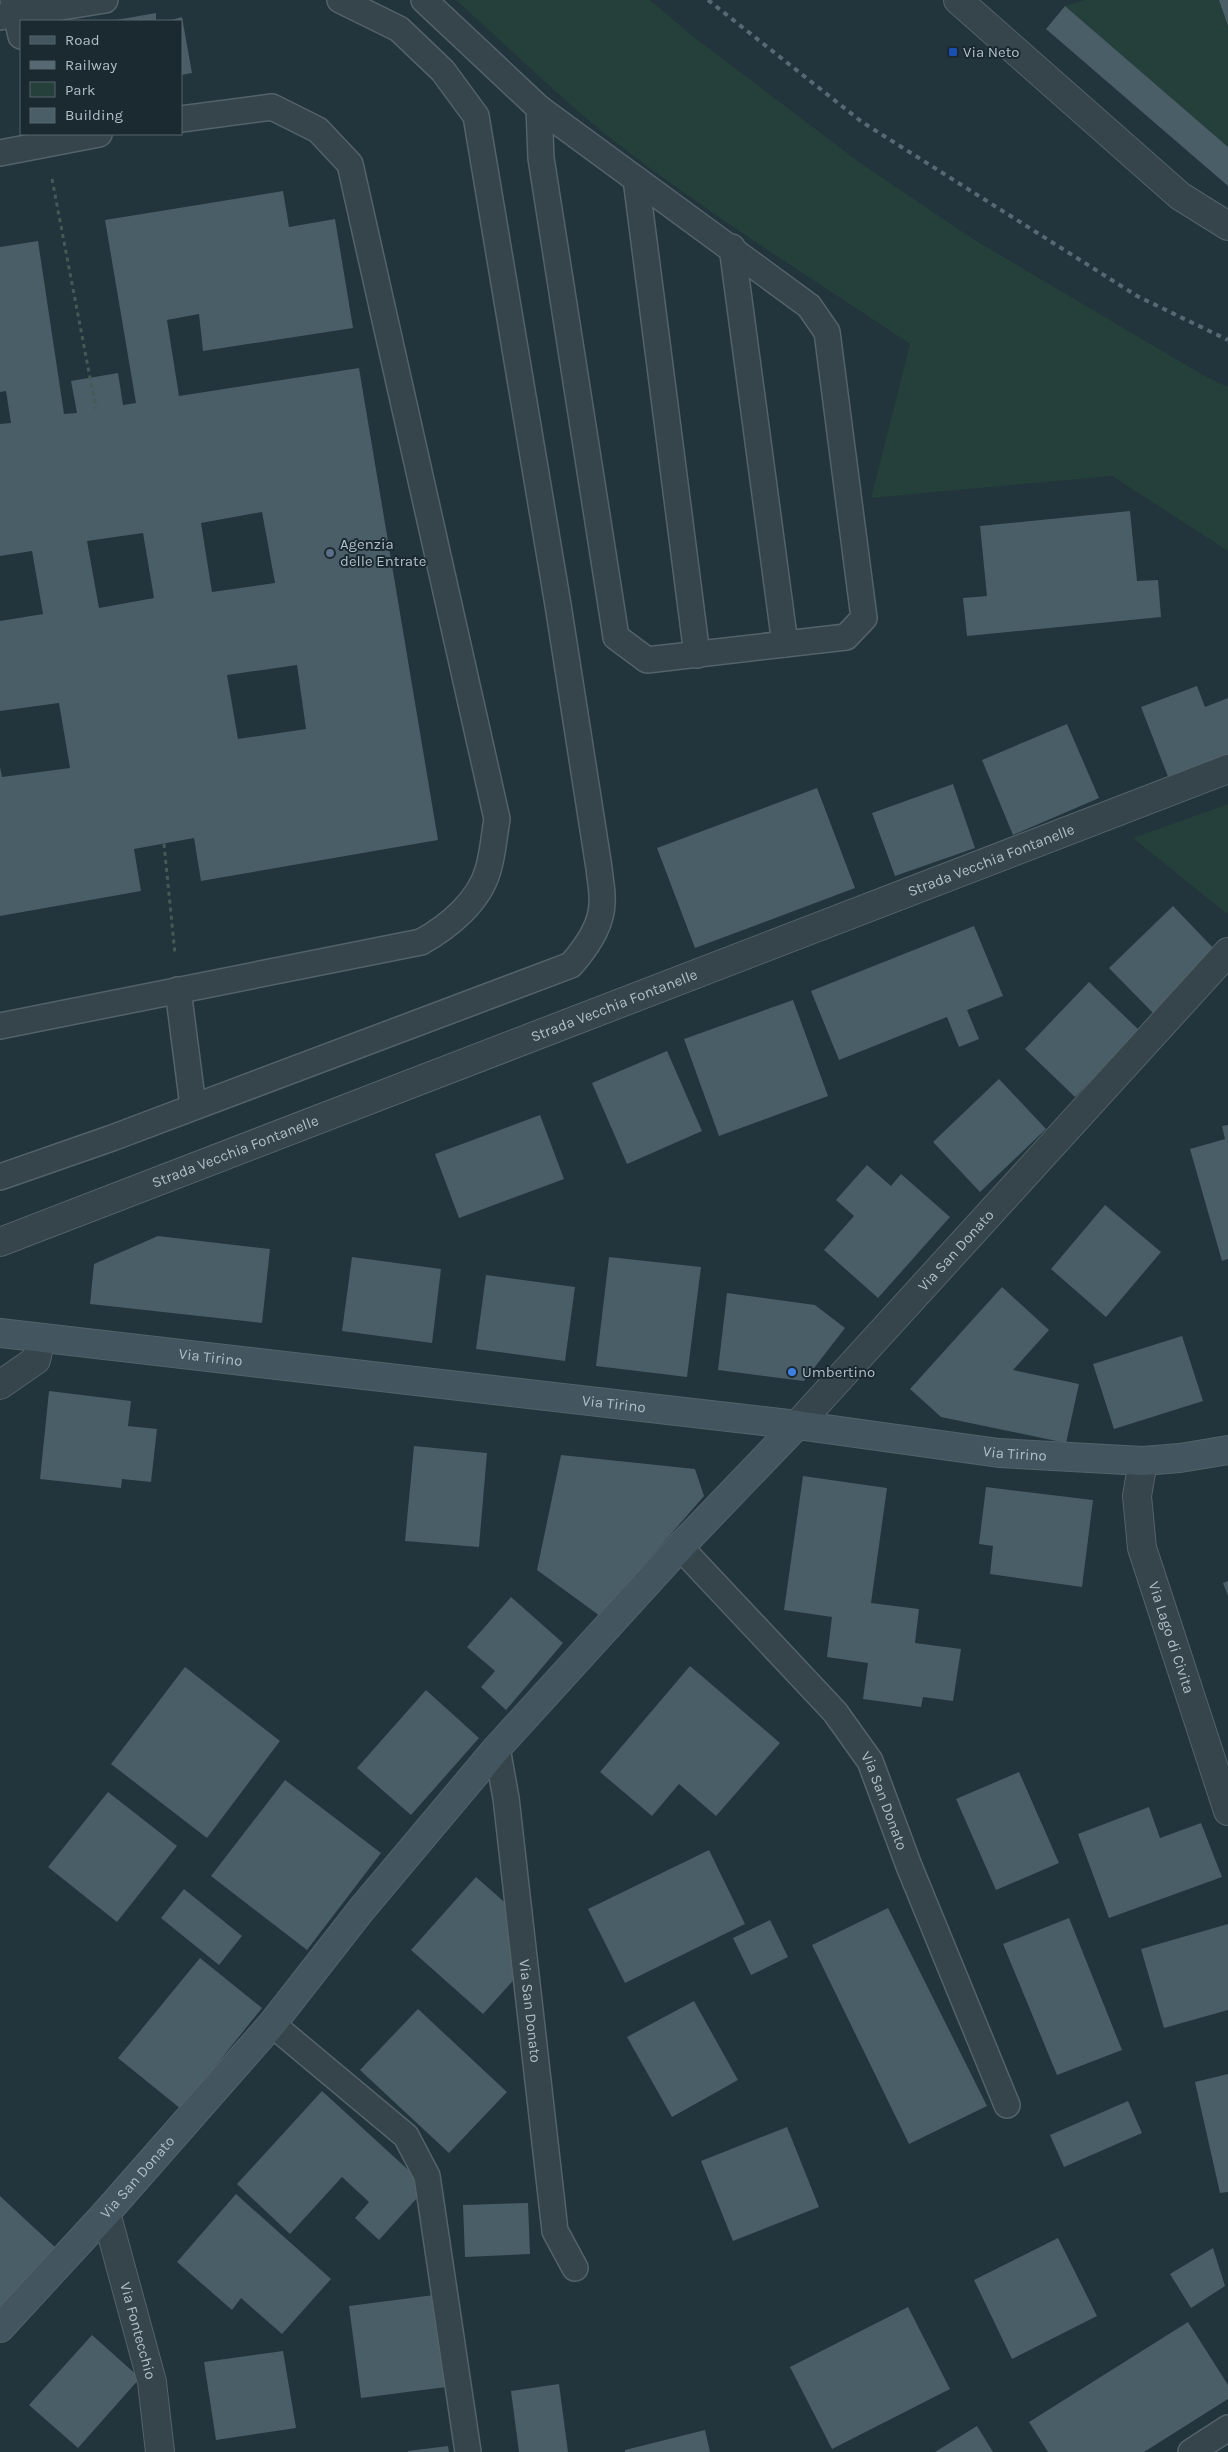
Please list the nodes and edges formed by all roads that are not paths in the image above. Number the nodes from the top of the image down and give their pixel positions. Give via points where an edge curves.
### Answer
1 (105, 0) edge
2 (340, 0) edge
3 (424, 0) edge
4 (958, 0) edge
5 (13, 17) edge
6 (539, 108) junction
7 (182, 119) edge
8 (88, 135) edge
9 (44, 139) edge
10 (585, 143) junction
11 (0, 153) edge
12 (541, 158) junction
13 (636, 179) junction
14 (1228, 226) edge
15 (732, 247) junction
16 (785, 644) junction
17 (697, 655) junction
18 (1228, 769) edge
19 (1228, 952) edge
20 (178, 990) junction
21 (0, 1026) edge
22 (193, 1106) junction
23 (0, 1177) edge
24 (0, 1242) edge
25 (0, 1333) edge
26 (41, 1338) junction
27 (0, 1385) edge
28 (797, 1425) junction
29 (1228, 1450) edge
30 (1143, 1461) junction
31 (680, 1547) junction
32 (497, 1748) junction
33 (1228, 1811) edge
34 (272, 2024) junction
35 (1007, 2105) dead end
36 (106, 2212) junction
37 (576, 2268) dead end
38 (0, 2328) edge
39 (1228, 2428) edge
40 (160, 2452) edge
41 (468, 2452) edge
42 (1191, 2452) edge

1 - 5 lane
2 - 22 lane via 399,29 443,71 476,116 558,605 602,905 594,932 571,965
3 - 6 lane
4 - 14 street via 1180,196
6 - 10 lane
6 - 12 lane
7 - 20 lane via 272,107 318,130 350,164 497,820 488,871 469,905 444,929 421,942
8 - 9 lane
9 - 11 lane
10 - 12 lane via 555,149
10 - 13 lane
12 - 17 lane via 616,637 647,660
13 - 15 lane
13 - 17 lane
15 - 16 lane
15 - 16 lane via 809,306 827,332 864,618 846,636
16 - 17 lane
18 - 24 street, Strada Vecchia Fontanelle
19 - 28 street, Via San Donato
20 - 21 lane
20 - 22 lane
22 - 23 lane
25 - 26 street, Via Tirino
26 - 27 street via 36,1360
26 - 28 street, Via Tirino
28 - 30 street, Via Tirino via 999,1453
28 - 31 street, Via San Donato
29 - 30 street, Via Tirino
30 - 33 street, Via Lago di Civita via 1137,1496 1142,1548
31 - 32 street, Via San Donato
31 - 35 lane, Via San Donato via 835,1712 870,1761
32 - 34 street, Via San Donato via 361,1910
32 - 37 lane, Via San Donato via 506,1798 555,2231
34 - 36 street, Via San Donato
34 - 41 lane via 406,2136 427,2176
36 - 38 street, Via San Donato
36 - 40 street, Via Fontecchio via 152,2382
39 - 42 lane

